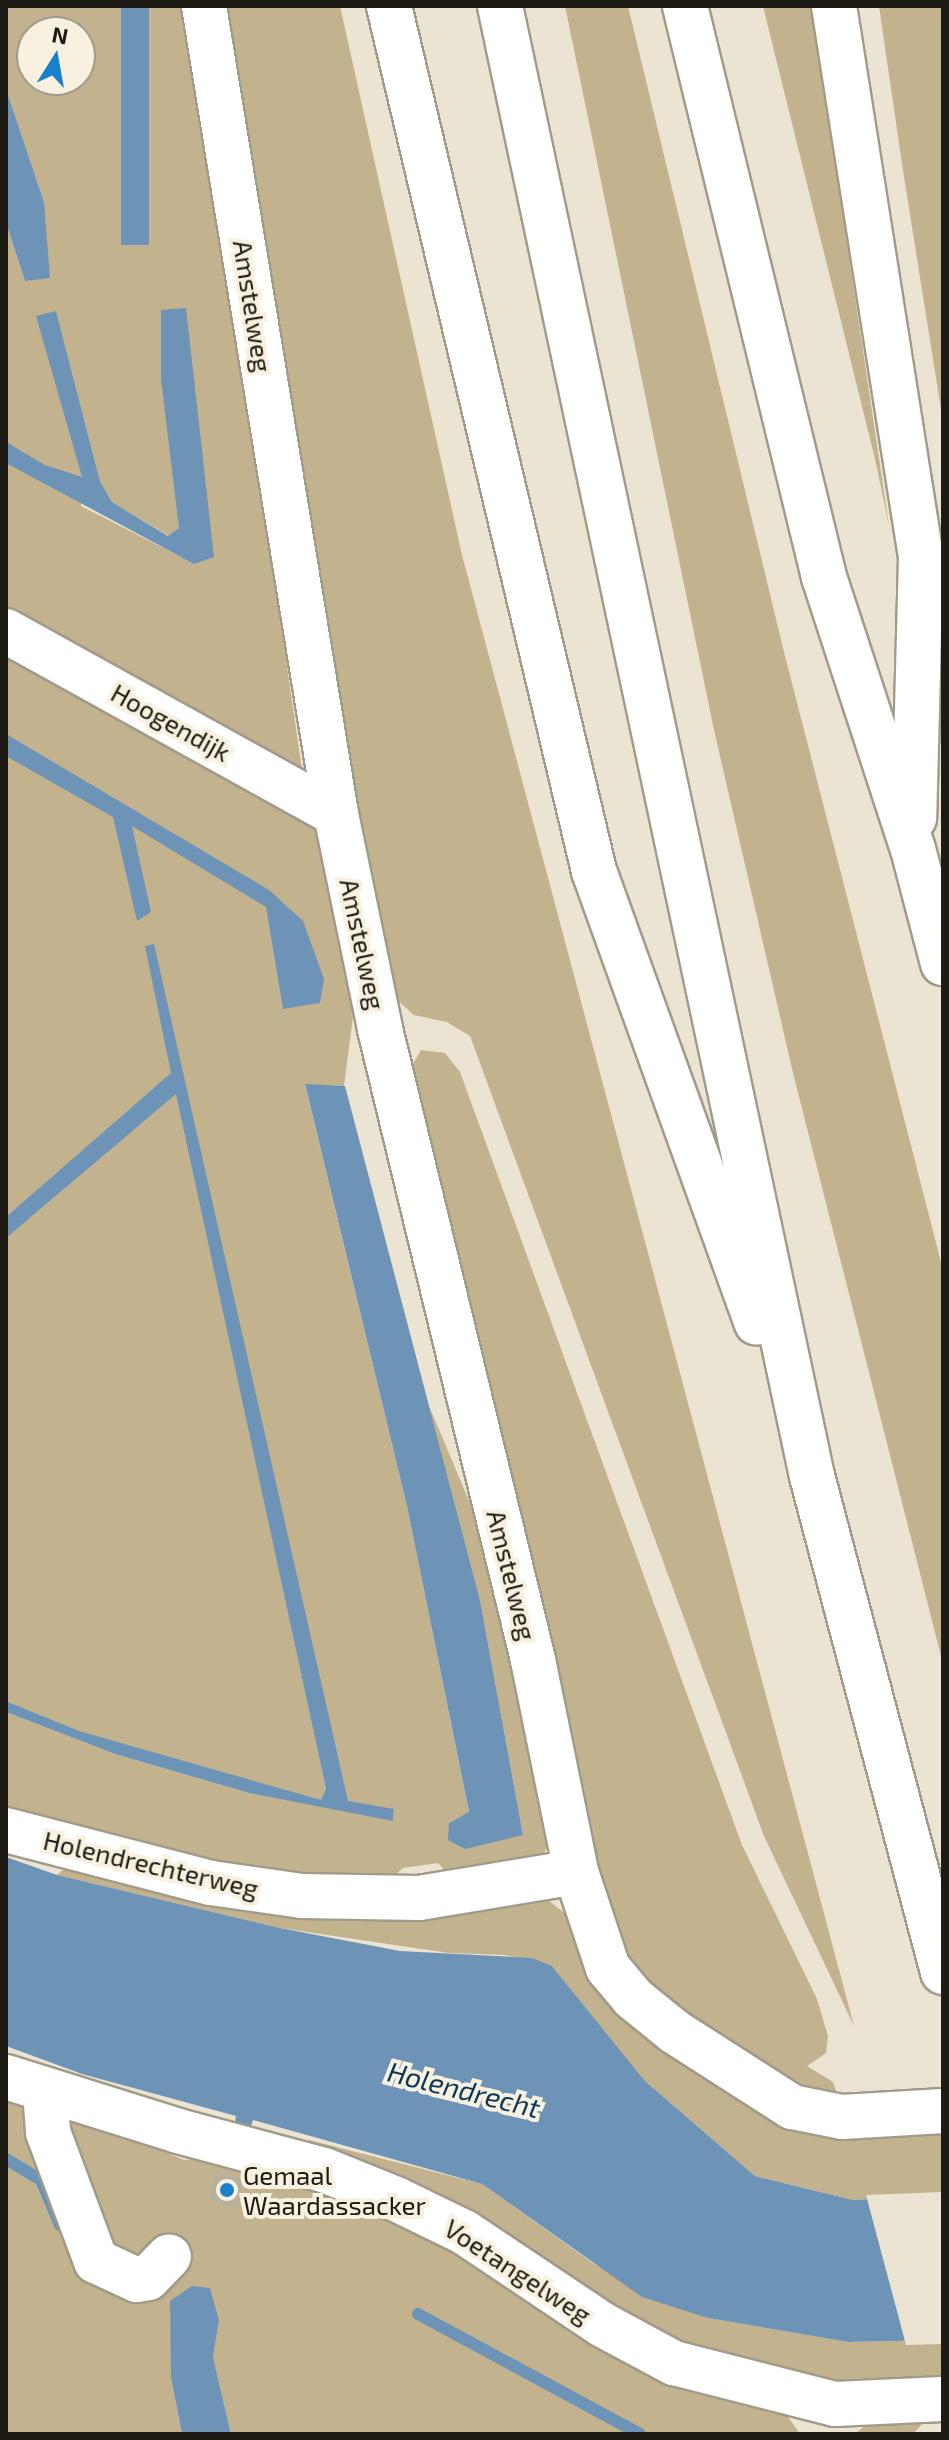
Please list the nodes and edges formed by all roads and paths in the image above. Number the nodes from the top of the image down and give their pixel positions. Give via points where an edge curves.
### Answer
1 (204, 6) edge
2 (389, 6) edge
3 (500, 6) edge
4 (685, 6) edge
5 (834, 6) edge
6 (6, 631) edge
7 (336, 814) junction
8 (913, 849) junction
9 (943, 963) edge
10 (812, 1476) junction
11 (6, 1830) edge
12 (576, 1872) junction
13 (943, 1972) edge
14 (26, 2083) edge
15 (943, 2111) edge
16 (169, 2256) dead end
17 (943, 2399) edge
18 (832, 2419) edge

1 - 7 main road, Amstelweg
2 - 10 main road via 594,871
3 - 10 main road
4 - 8 main road via 824,577
5 - 8 main road via 921,557
6 - 7 main road, Hoogendijk
7 - 12 main road, Amstelweg via 380,1029 533,1660
8 - 9 main road
10 - 13 main road
11 - 12 main road, Holendrechterweg via 211,1883 302,1896 419,1898
12 - 15 main road via 608,1968 633,1998 718,2064 768,2096 814,2114
14 - 16 main road via 96,2261 137,2280 148,2278
14 - 18 main road, Voetangelweg via 324,2170 464,2232 603,2325 674,2363
17 - 18 main road, Voetangelweg

